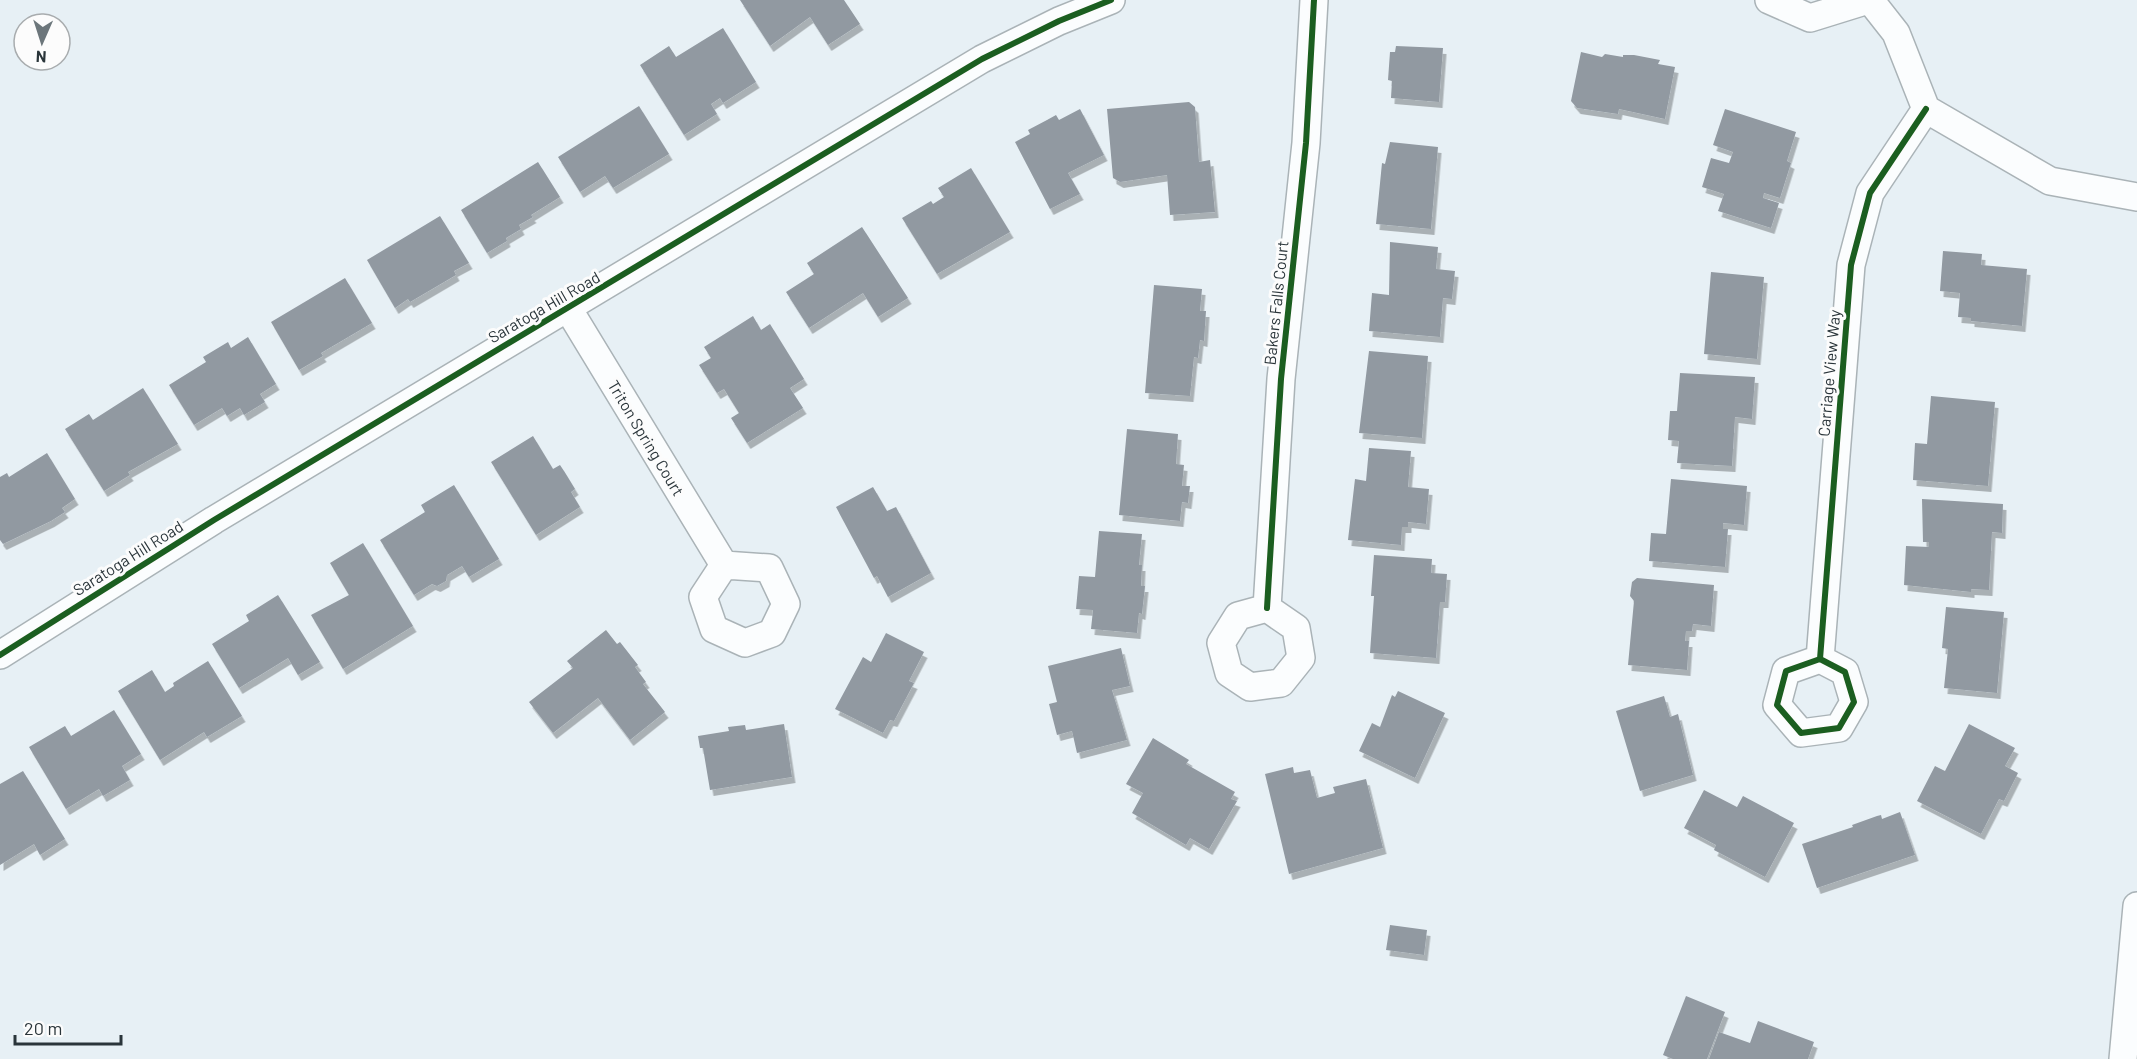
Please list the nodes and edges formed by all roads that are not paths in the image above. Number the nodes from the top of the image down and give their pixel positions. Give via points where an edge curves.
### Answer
1 (1112, 0) edge
2 (1314, 0) edge
3 (1769, 0) edge
4 (1869, 0) edge
5 (1926, 109) junction
6 (2137, 197) edge
7 (569, 310) junction
8 (723, 566) dead end
9 (1267, 608) dead end
10 (0, 655) edge
11 (1820, 659) dead end
12 (2137, 906) edge
13 (2123, 1059) edge

1 - 7 street, Saratoga Hill Road via 982,59
2 - 9 street, Bakers Falls Court via 1306,143 1281,379
3 - 4 street via 1810,18
4 - 5 street via 1896,33
5 - 6 street via 2050,181
5 - 11 street, Carriage View Way via 1870,193 1851,266
7 - 8 street, Triton Spring Court
7 - 10 street, Saratoga Hill Road via 214,520
12 - 13 street

